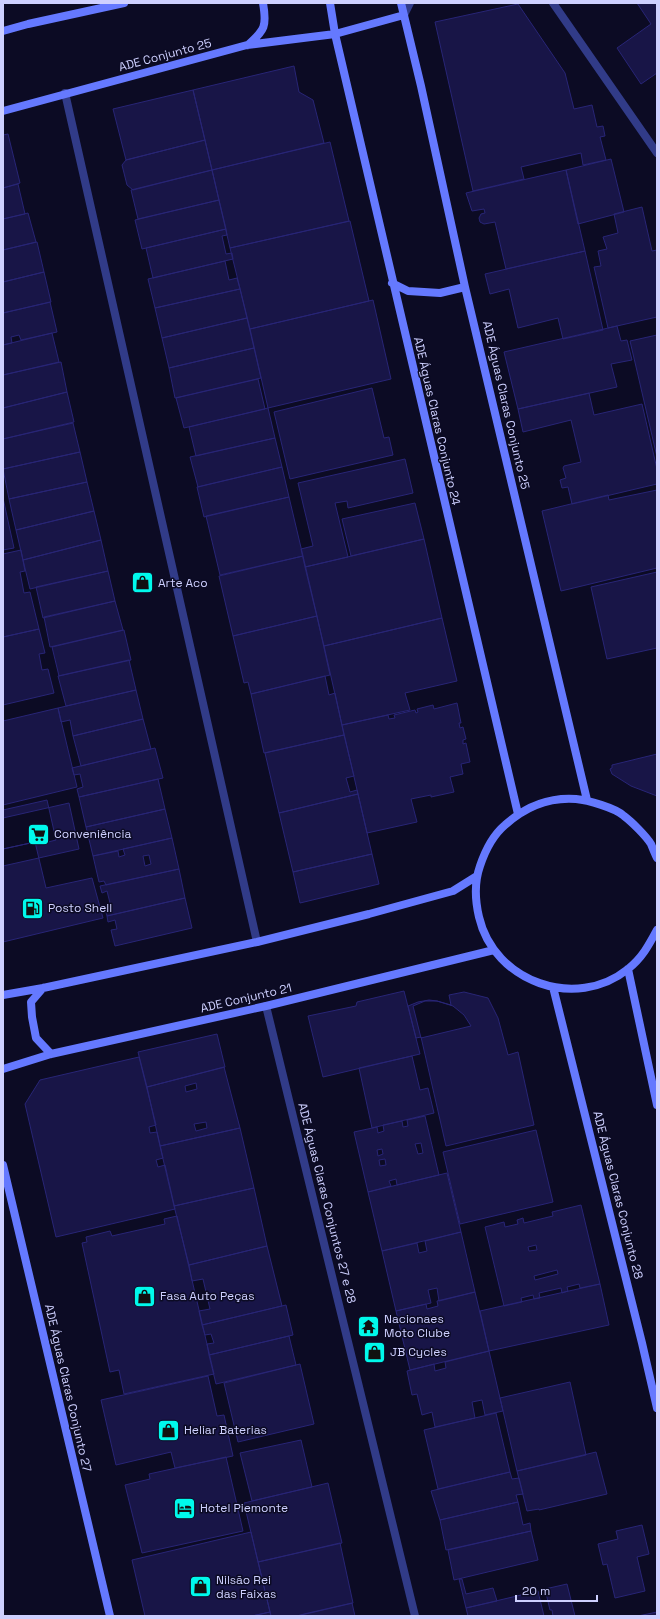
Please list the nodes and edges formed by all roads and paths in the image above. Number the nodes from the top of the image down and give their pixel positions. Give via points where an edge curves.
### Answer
1 (124, 3) edge
2 (264, 3) edge
3 (330, 3) edge
4 (401, 3) edge
5 (410, 3) edge
6 (553, 3) edge
7 (404, 15) junction
8 (3, 31) edge
9 (335, 34) junction
10 (247, 45) junction
11 (65, 93) junction
12 (3, 111) edge
13 (657, 153) edge
14 (392, 282) junction
15 (465, 287) junction
16 (587, 800) junction
17 (518, 814) junction
18 (654, 842) edge
19 (657, 858) edge
20 (477, 876) junction
21 (657, 930) edge
22 (257, 942) junction
23 (494, 950) junction
24 (628, 969) junction
25 (553, 987) junction
26 (43, 988) junction
27 (3, 995) edge
28 (266, 1006) junction
29 (51, 1054) junction
30 (3, 1069) edge
31 (657, 1105) edge
32 (3, 1165) edge
33 (657, 1408) edge
34 (110, 1616) edge
35 (415, 1616) edge

1 - 8 street
2 - 10 street via 266,18 262,33
3 - 9 street, ADE Águas Claras Conjunto 24
4 - 7 street, ADE Águas Claras Conjunto 25
5 - 7 street
6 - 13 street
7 - 9 street, ADE Conjunto 25
7 - 15 street, ADE Águas Claras Conjunto 25
9 - 10 street, ADE Conjunto 25
9 - 14 street, ADE Águas Claras Conjunto 24
10 - 11 street, ADE Conjunto 25
11 - 12 street, ADE Conjunto 25
11 - 22 street
14 - 15 street via 408,291 440,294
14 - 17 street, ADE Águas Claras Conjunto 24
15 - 16 street, ADE Águas Claras Conjunto 25
16 - 17 street via 563,798 539,803
16 - 18 street via 623,814
17 - 20 street via 498,831 485,852
18 - 19 street
20 - 22 street via 453,891
20 - 23 street via 476,902 482,927
21 - 24 street via 646,950
22 - 26 street
23 - 25 street via 510,968 531,980
23 - 28 street, ADE Conjunto 21
24 - 25 street via 599,984 580,988
24 - 31 street
25 - 33 street, ADE Águas Claras Conjunto 28
26 - 27 street
26 - 29 street via 31,1002 32,1017 36,1038
28 - 29 street, ADE Conjunto 21
28 - 35 street, ADE Águas Claras Conjuntos 27 e 28
29 - 30 street, ADE Conjunto 21
32 - 34 street, ADE Águas Claras Conjunto 27

